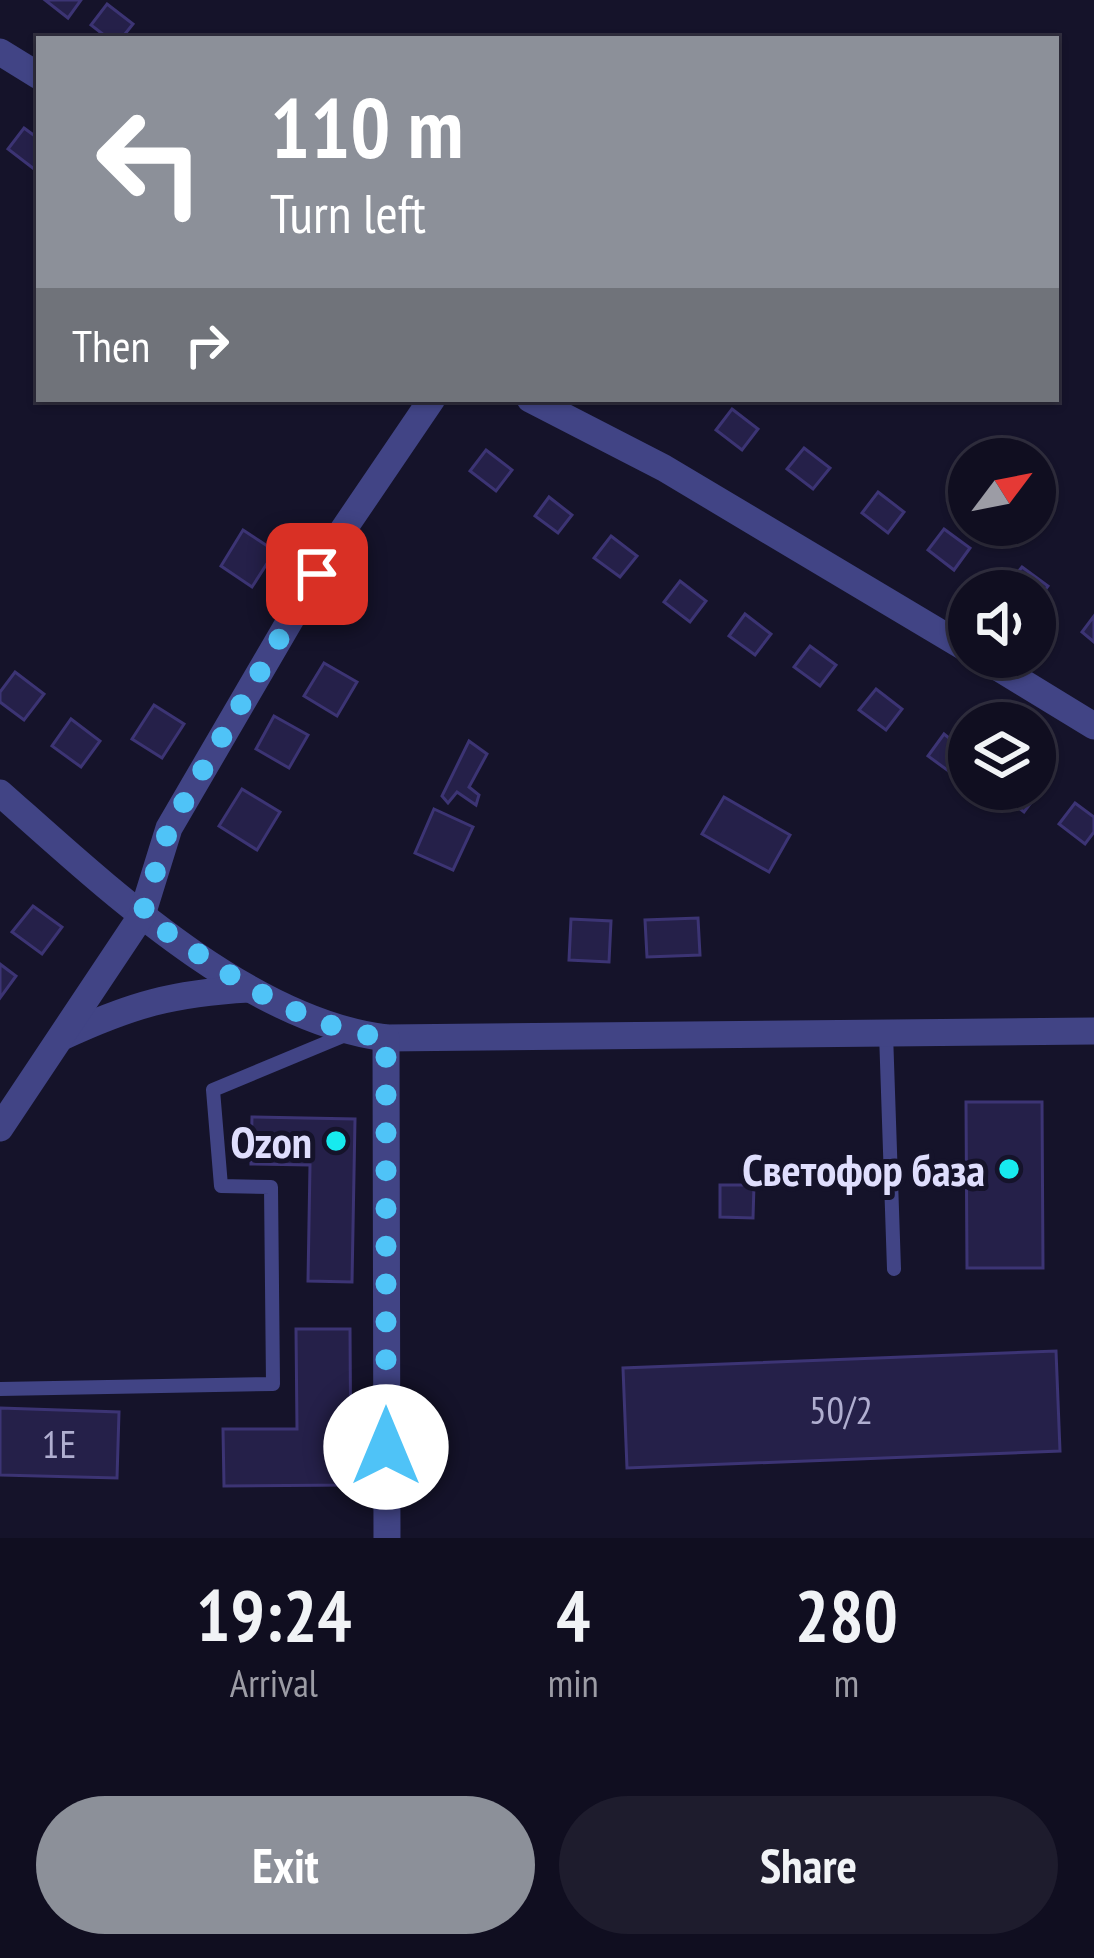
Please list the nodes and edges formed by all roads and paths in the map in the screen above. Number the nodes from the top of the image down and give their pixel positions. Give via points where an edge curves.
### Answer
1 (0, 52) edge
2 (36, 74) edge
3 (430, 402) edge
4 (536, 402) edge
5 (948, 637) edge
6 (1015, 678) edge
7 (1094, 726) edge
8 (0, 793) edge
9 (142, 915) junction
10 (249, 989) junction
11 (1094, 1031) edge
12 (350, 1033) junction
13 (886, 1033) junction
14 (62, 1037) junction
15 (386, 1038) junction
16 (0, 1129) edge
17 (894, 1269) dead end
18 (0, 1389) edge
19 (387, 1538) edge

1 - 2 street
3 - 9 street via 341,533 169,828
4 - 5 street via 664,468
6 - 7 street
8 - 9 street
9 - 10 street
9 - 14 street
10 - 12 street
10 - 14 street via 128,1006
11 - 13 street
12 - 15 street
12 - 18 lane via 213,1090 221,1186 271,1187 273,1384
13 - 15 street
13 - 17 lane
14 - 16 street
15 - 19 street

